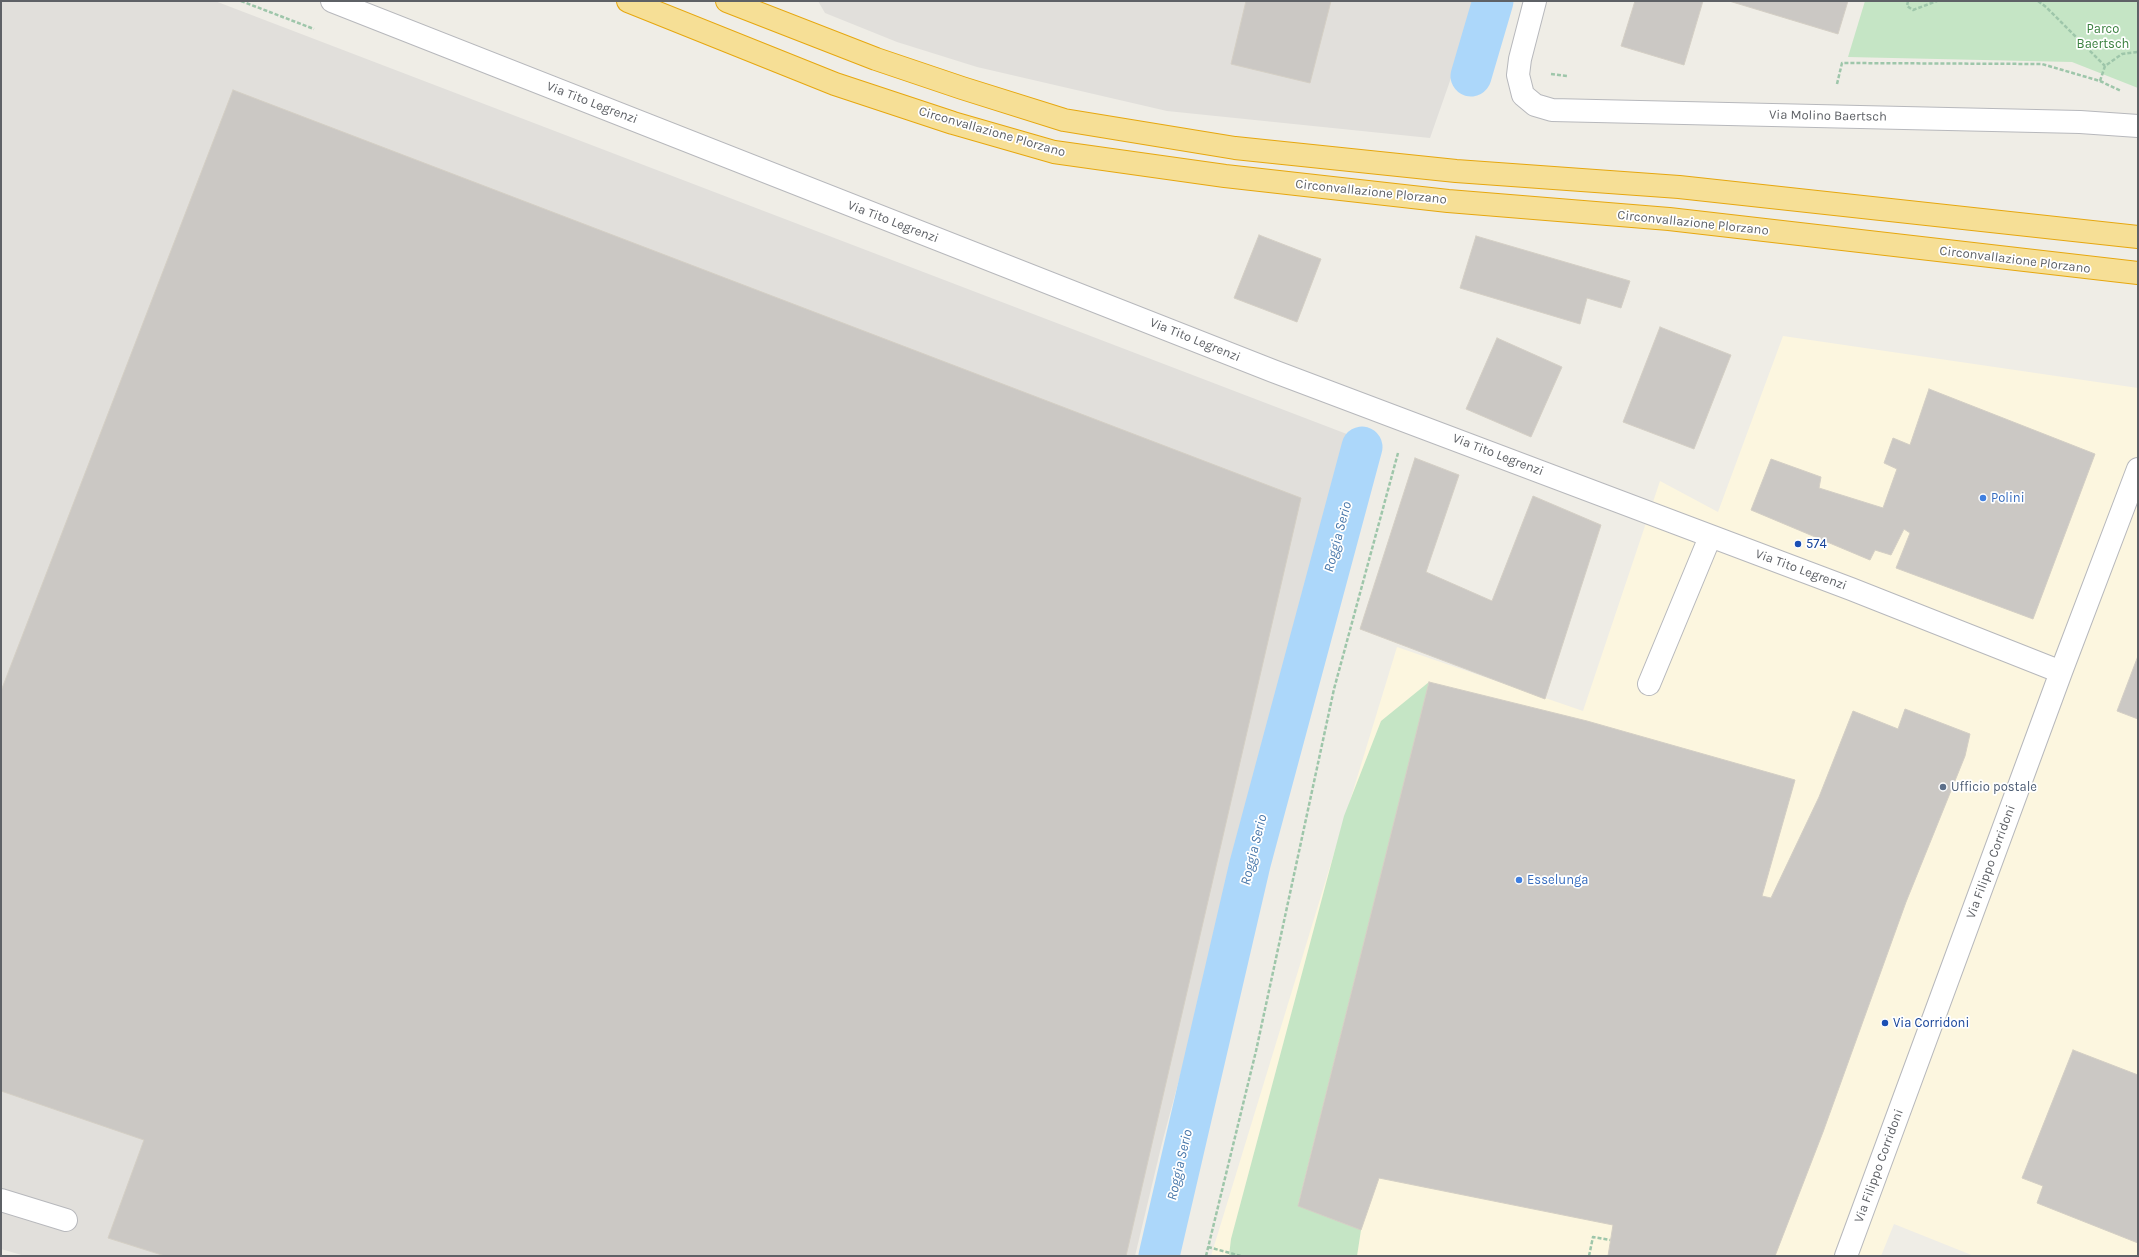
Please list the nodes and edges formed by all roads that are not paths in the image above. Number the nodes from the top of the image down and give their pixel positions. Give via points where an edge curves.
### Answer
1 (332, 1) edge
2 (628, 1) edge
3 (727, 1) edge
4 (756, 1) edge
5 (1535, 1) edge
6 (784, 24) junction
7 (2138, 126) edge
8 (2130, 237) edge
9 (2138, 273) edge
10 (2138, 470) edge
11 (1710, 537) junction
12 (2061, 672) junction
13 (1650, 684) dead end
14 (1, 1200) edge
15 (66, 1220) dead end
16 (1846, 1256) edge

1 - 11 street, Via Tito Legrenzi via 1273,371
2 - 9 highway, Circonvallazione Plorzano via 835,84 953,123 1054,152 1225,176 1402,196 1669,219
3 - 6 highway
4 - 6 highway
5 - 7 street, Via Molino Baertsch via 1518,75 1523,95 1535,105 1552,110 2080,122
6 - 8 highway via 912,71 1064,120 1235,148 1456,171 1679,187
10 - 12 street, Via Filippo Corridoni
11 - 12 street, Via Tito Legrenzi via 1851,589
11 - 13 street
12 - 16 street, Via Filippo Corridoni
14 - 15 street

